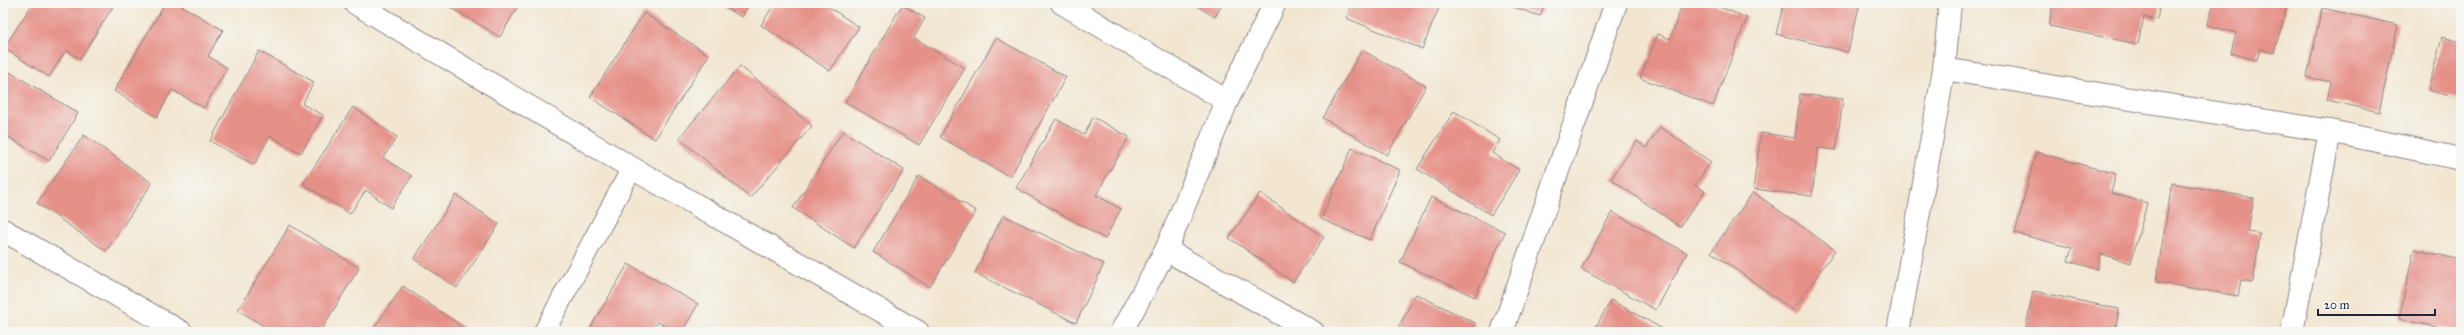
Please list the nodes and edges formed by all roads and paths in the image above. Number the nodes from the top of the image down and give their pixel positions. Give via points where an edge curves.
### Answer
1 (355, 3) edge
2 (1062, 3) edge
3 (1275, 3) edge
4 (1616, 3) edge
5 (1950, 3) edge
6 (1944, 69) junction
7 (1227, 100) junction
8 (2330, 131) junction
9 (2461, 159) edge
10 (632, 168) junction
11 (3, 230) edge
12 (1166, 250) junction
13 (181, 332) edge
14 (544, 332) edge
15 (918, 332) edge
16 (1121, 332) edge
17 (1313, 332) edge
18 (1502, 332) edge
19 (1898, 332) edge
20 (2292, 332) edge

1 - 10 street
2 - 7 street
3 - 7 street
4 - 18 street
5 - 6 street
6 - 8 street
6 - 19 street
7 - 12 street
8 - 9 street
8 - 20 street
10 - 14 lane
10 - 15 street
11 - 13 street
12 - 16 street
12 - 17 street

